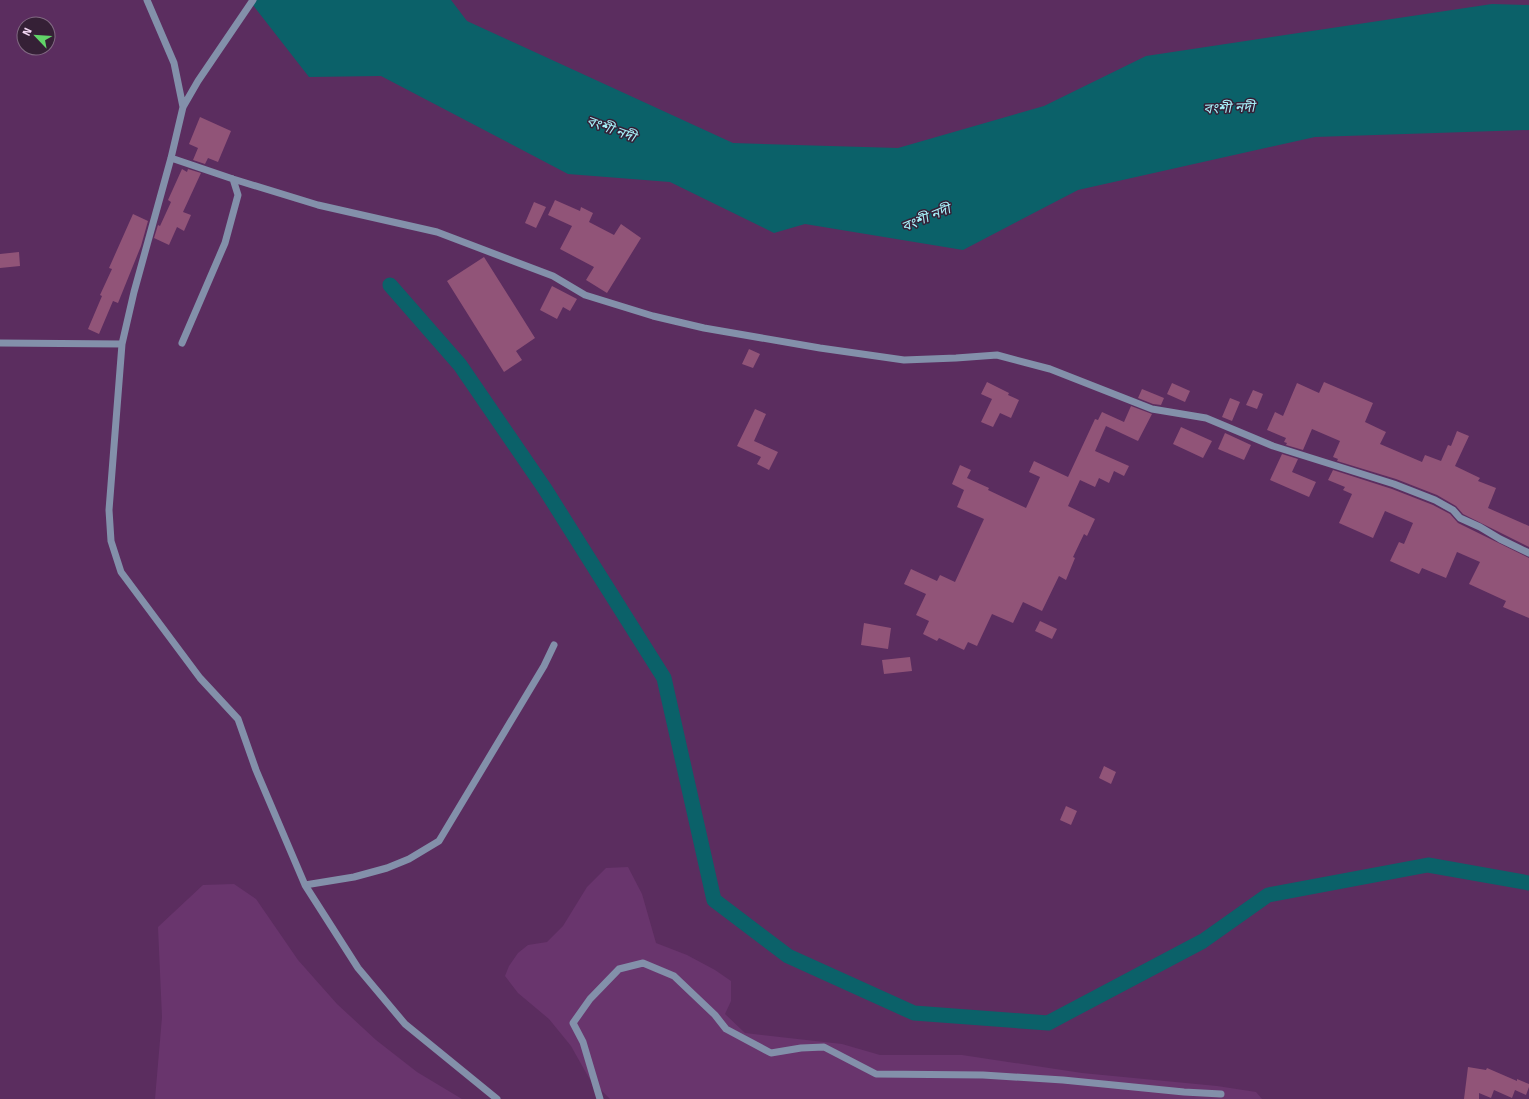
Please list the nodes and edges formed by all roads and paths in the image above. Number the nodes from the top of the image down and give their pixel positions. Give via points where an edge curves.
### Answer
1 (147, 0) edge
2 (253, 0) edge
3 (183, 107) junction
4 (171, 158) junction
5 (233, 179) junction
6 (0, 343) edge
7 (182, 343) dead end
8 (122, 344) junction
9 (1529, 553) edge
10 (554, 645) dead end
11 (305, 885) junction
12 (1221, 1094) dead end
13 (497, 1099) edge
14 (600, 1099) edge

1 - 3 street via 174,63
2 - 3 street
3 - 4 street
4 - 5 street
4 - 8 street
5 - 7 street via 238,195 225,243
5 - 9 street via 318,204 438,232 553,276 585,295 704,328 904,360 996,355 1050,369 1152,409 1206,418 1273,446 1394,484 1435,500 1453,510 1460,518
6 - 8 street
8 - 11 street via 109,510 111,541 120,572 200,678 238,719 256,770
10 - 11 street via 544,666 439,841 409,859 387,868 354,877
11 - 13 street via 358,968 405,1024
12 - 14 street via 983,1075 876,1074 824,1047 770,1053 726,1028 674,976 643,963 619,969 590,999 573,1023 583,1042

